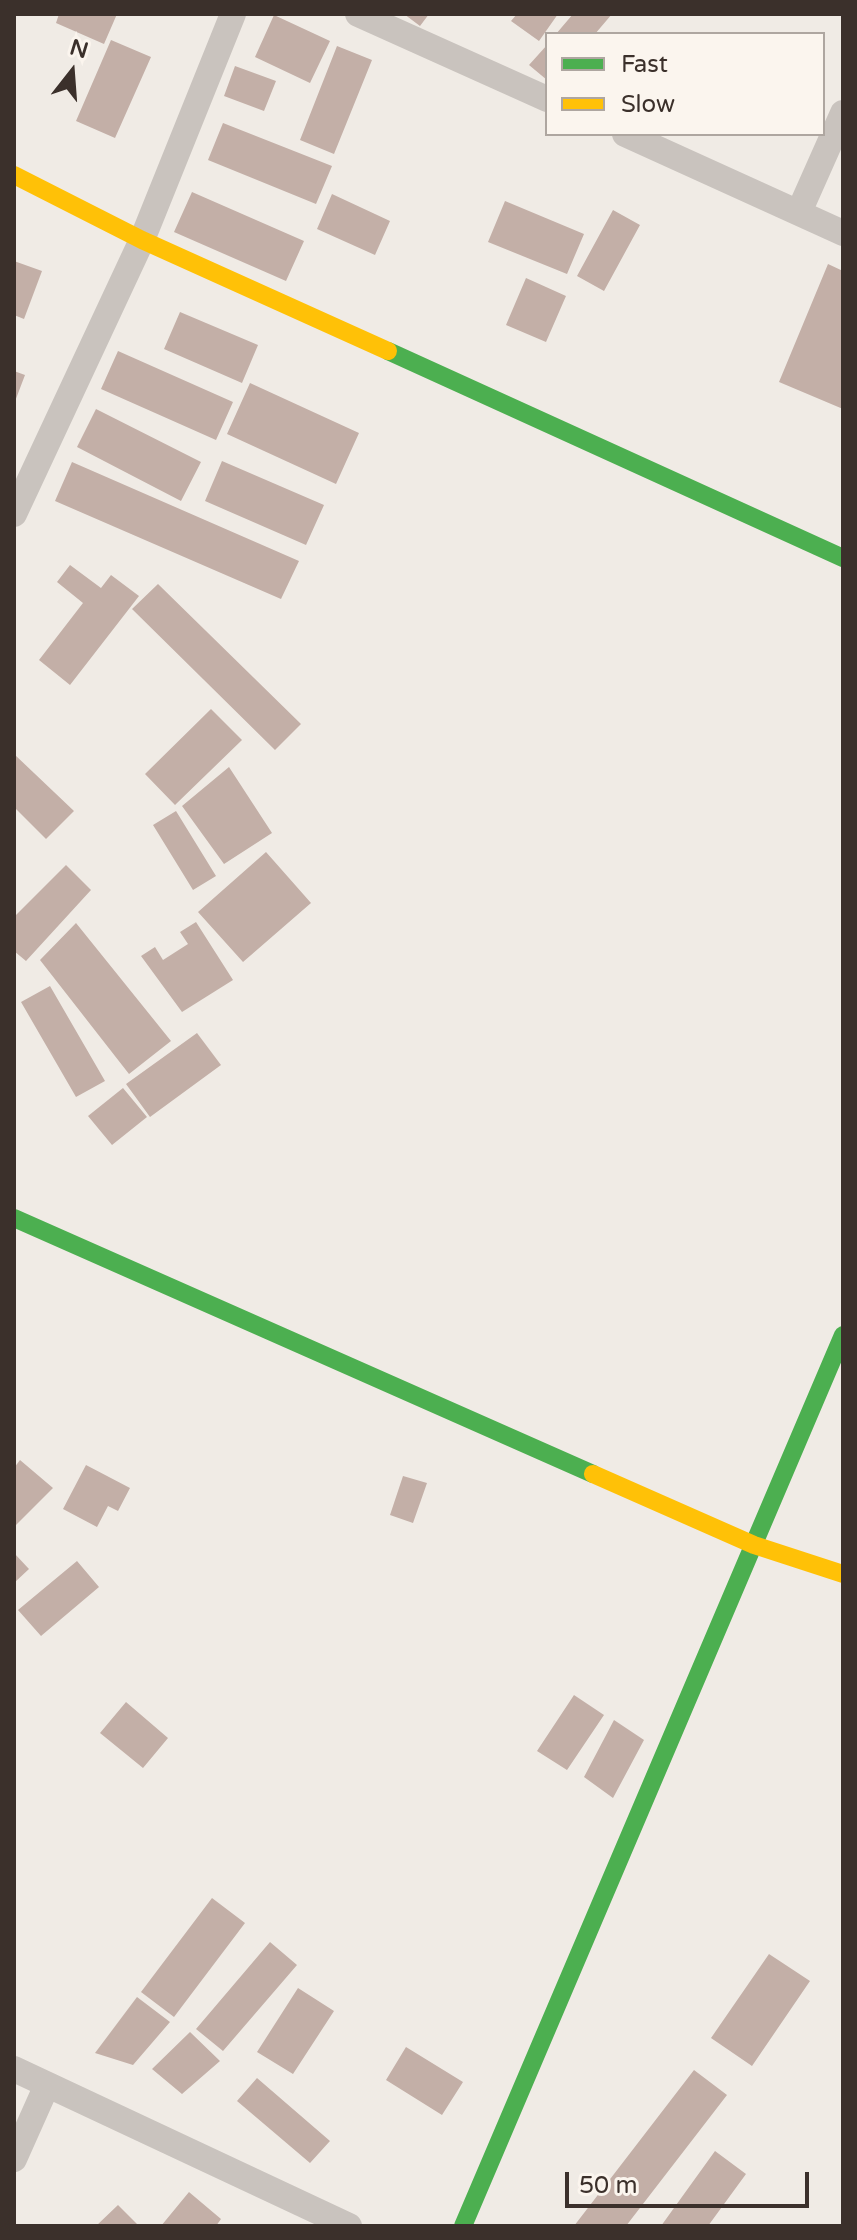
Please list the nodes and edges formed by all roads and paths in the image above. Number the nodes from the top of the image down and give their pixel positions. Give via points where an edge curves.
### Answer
1 (233, 14) edge
2 (358, 14) edge
3 (545, 98) edge
4 (843, 113) edge
5 (629, 136) edge
6 (14, 175) edge
7 (799, 212) junction
8 (843, 233) edge
9 (142, 240) junction
10 (14, 514) edge
11 (843, 558) edge
12 (14, 1218) edge
13 (843, 1335) edge
14 (754, 1545) junction
15 (843, 1574) edge
16 (14, 2069) edge
17 (47, 2085) junction
18 (14, 2159) edge
19 (349, 2226) edge
20 (463, 2226) edge

1 - 9 street
2 - 3 street
4 - 7 street
5 - 7 street
6 - 9 street
7 - 8 street
9 - 10 street
9 - 11 street
12 - 14 street
13 - 14 street
14 - 15 street
14 - 20 street
16 - 17 street
17 - 18 street
17 - 19 street

